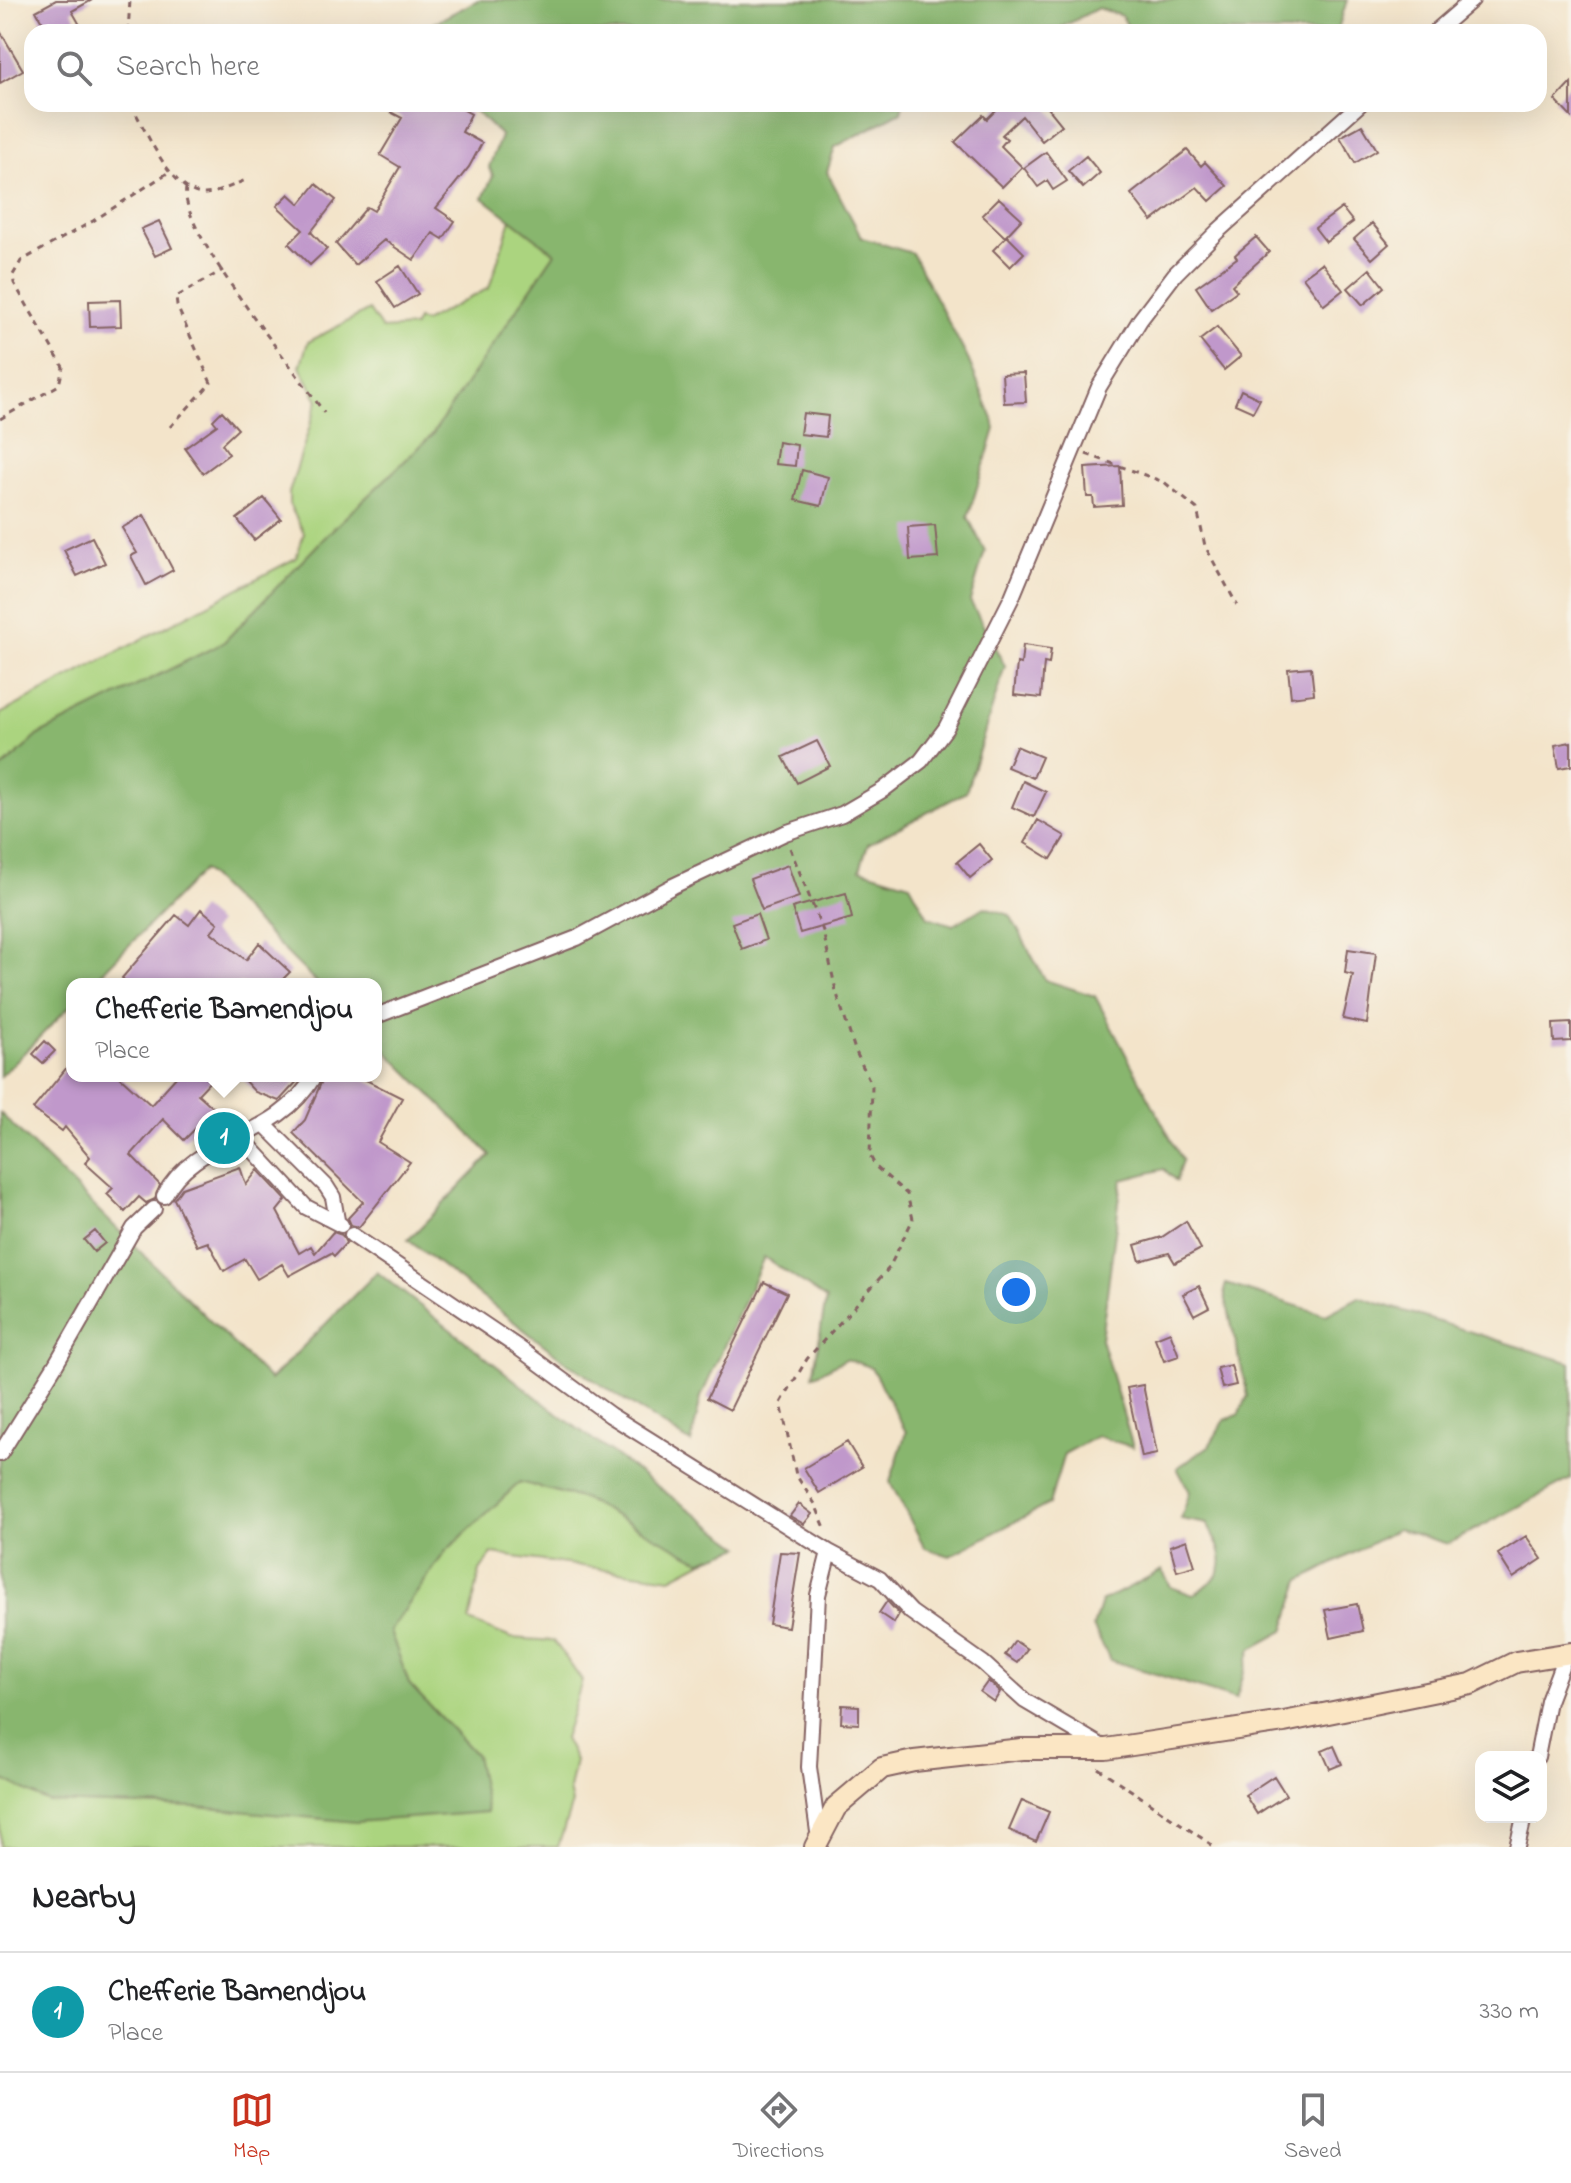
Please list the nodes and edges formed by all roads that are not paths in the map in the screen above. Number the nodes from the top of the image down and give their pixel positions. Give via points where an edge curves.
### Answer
1 (1472, 0) edge
2 (1444, 24) edge
3 (1351, 112) edge
4 (382, 1014) edge
5 (310, 1082) edge
6 (266, 1126) junction
7 (241, 1137) junction
8 (164, 1196) dead end
9 (154, 1209) dead end
10 (343, 1226) junction
11 (0, 1454) edge
12 (829, 1552) junction
13 (1568, 1655) edge
14 (1106, 1749) junction
15 (1538, 1751) edge
16 (1523, 1823) edge
17 (817, 1843) edge
18 (1517, 1847) edge

1 - 2 street
3 - 4 street via 1175,274 1140,320 1099,387 1012,597 946,728 921,761 842,814 785,833 577,938
5 - 6 street
6 - 7 street
6 - 10 street via 326,1186
7 - 8 street via 185,1165
7 - 10 street via 306,1207
9 - 11 street via 134,1228
10 - 12 street via 610,1415
12 - 14 street via 880,1579 911,1612 983,1663 1025,1701
12 - 17 street via 818,1595 809,1767
13 - 14 main road via 1516,1662 1471,1684 1284,1722
13 - 15 street via 1548,1701
14 - 17 main road via 971,1754 882,1768 836,1807
16 - 18 street

